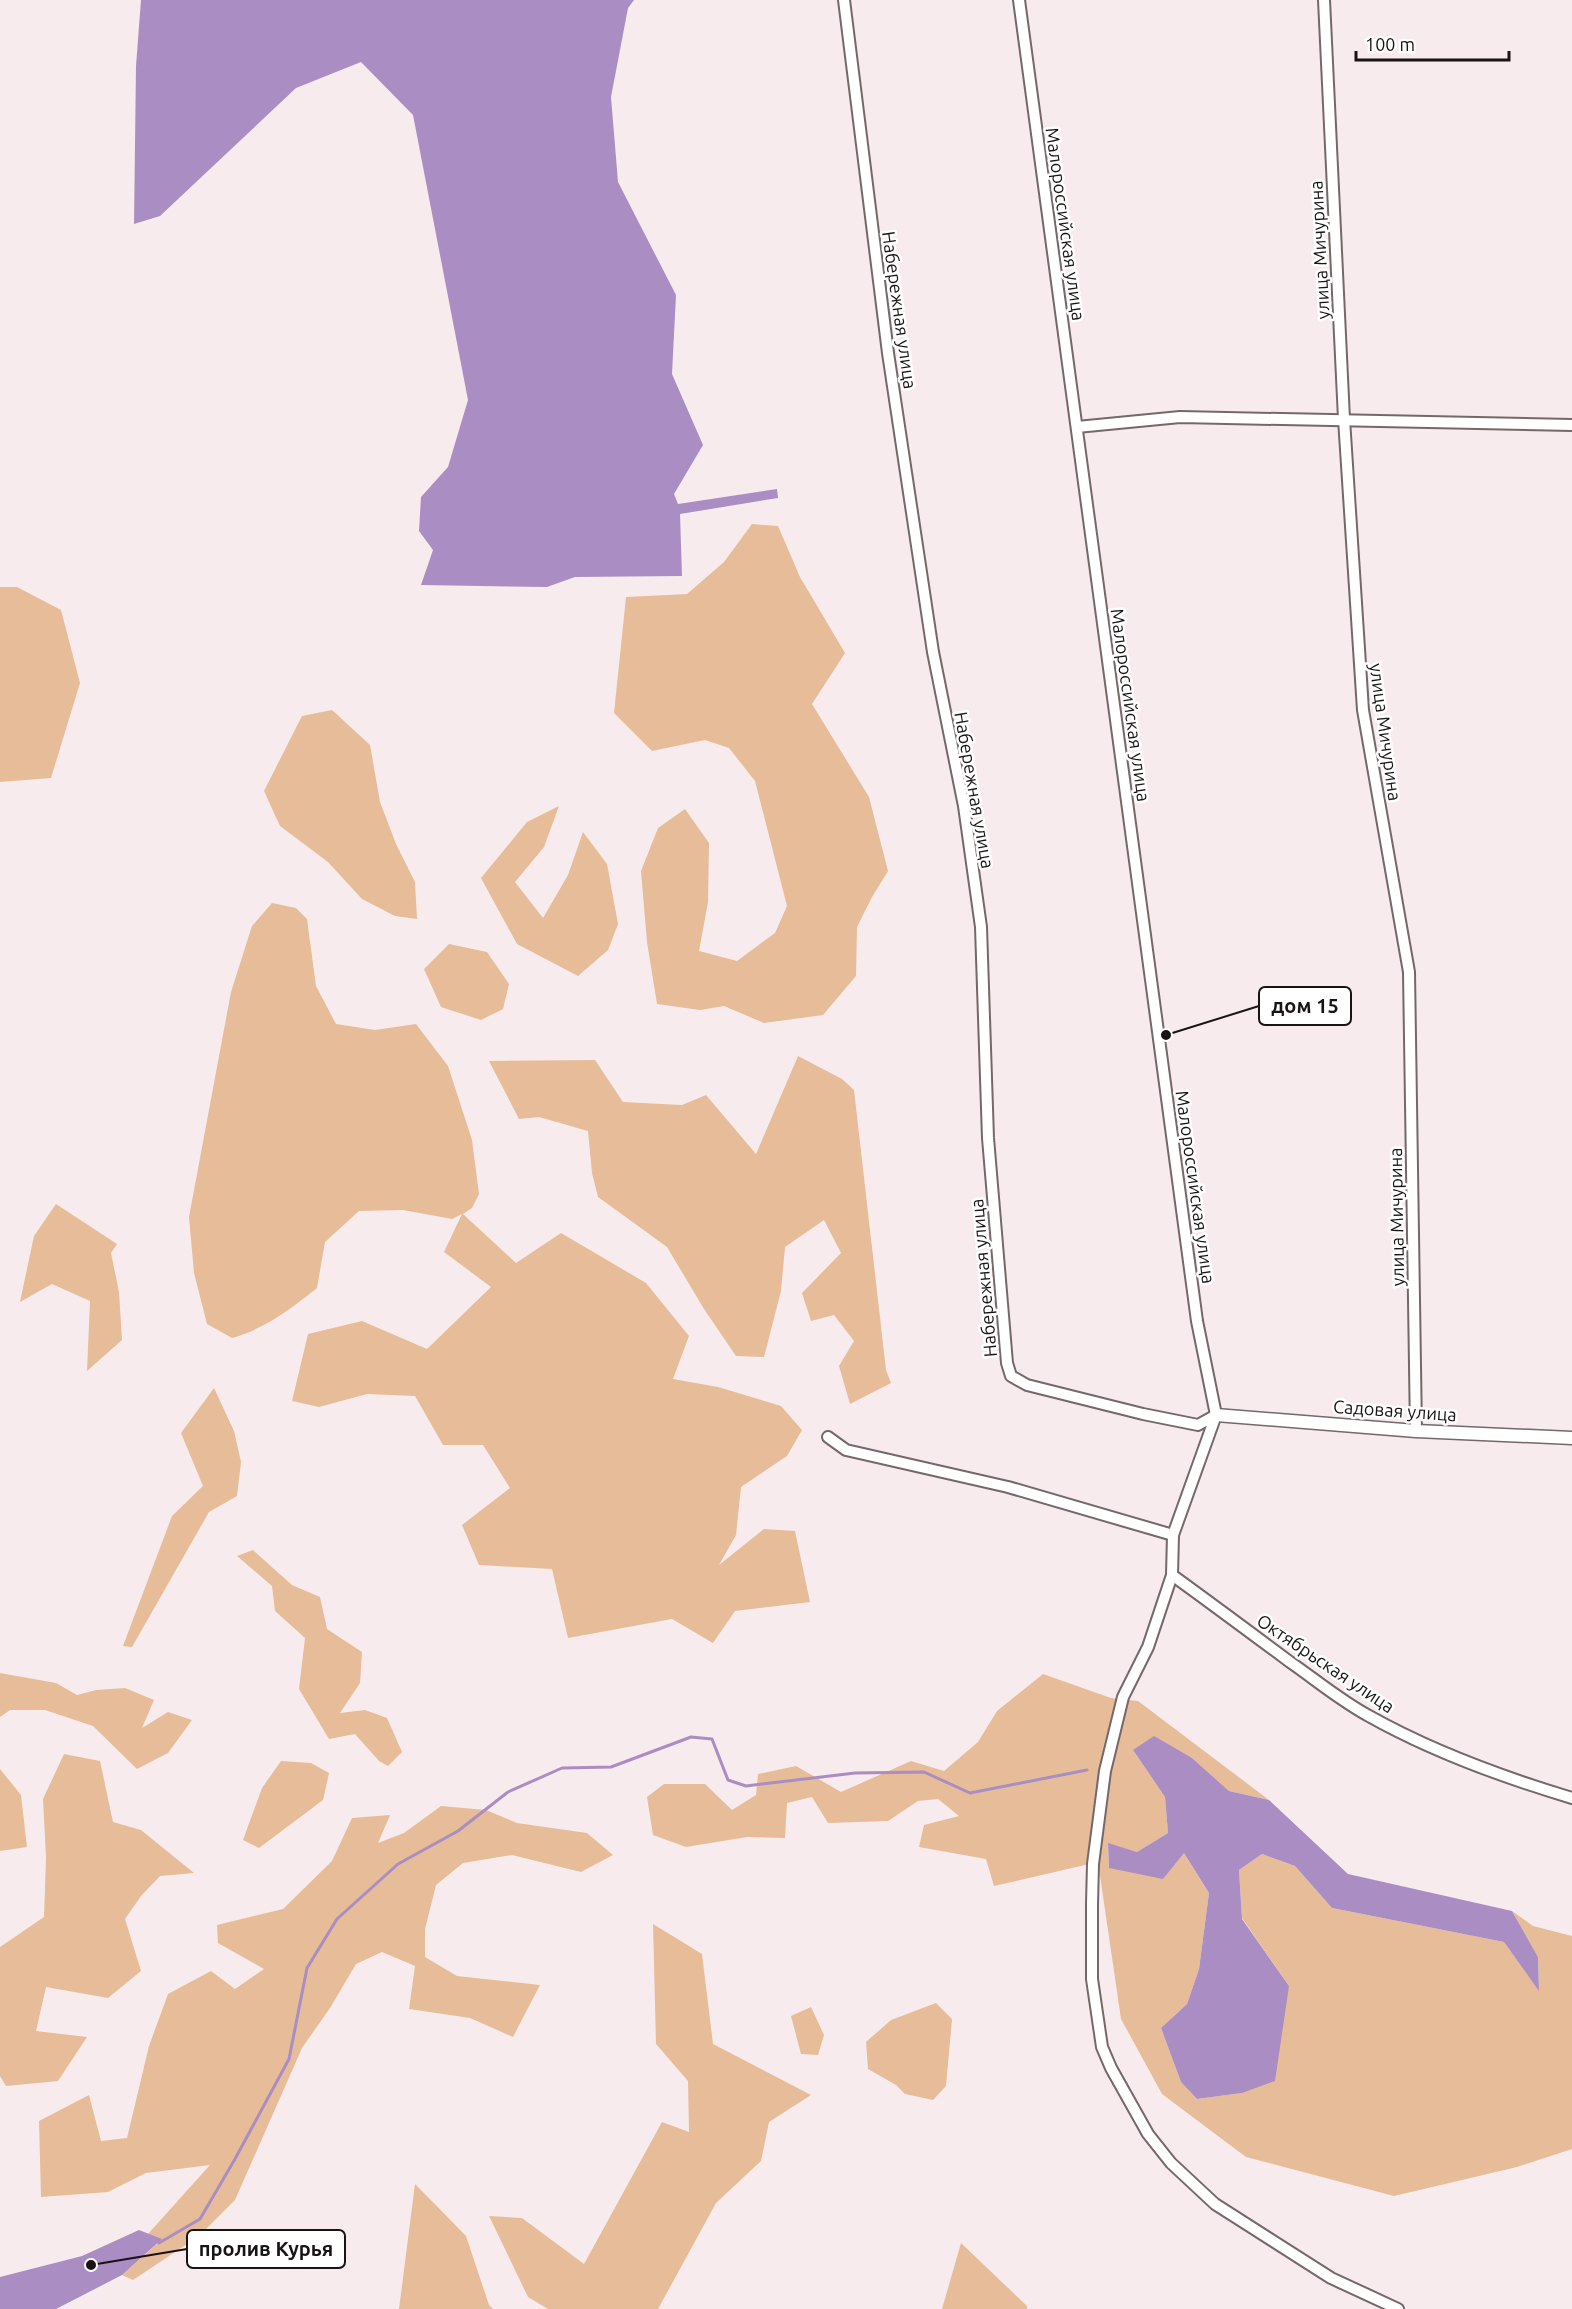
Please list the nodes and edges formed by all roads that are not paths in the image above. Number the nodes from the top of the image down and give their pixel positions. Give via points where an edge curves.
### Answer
1 (844, 0) edge
2 (1019, 0) edge
3 (1324, 0) edge
4 (1344, 419) junction
5 (1572, 425) edge
6 (1077, 426) junction
7 (1216, 1415) junction
8 (1416, 1431) junction
9 (828, 1437) dead end
10 (1572, 1438) edge
11 (1173, 1535) junction
12 (1172, 1575) junction
13 (1572, 1798) edge
14 (1398, 2309) edge

1 - 7 street, Набережная улица via 890,364 933,652 964,806 981,927 988,1138 1007,1363 1011,1376 1027,1385 1143,1414 1198,1425
2 - 6 street, Малороссийская улица
3 - 4 street, улица Мичурина
4 - 5 street
4 - 6 street via 1180,417
4 - 8 street, улица Мичурина via 1363,710 1409,972
6 - 7 street, Малороссийская улица via 1197,1321
7 - 8 street, Садовая улица
7 - 11 street
8 - 10 street, Садовая улица
9 - 11 street via 846,1450 1008,1487
11 - 12 street
12 - 13 street, Октябрьская улица via 1368,1716 1471,1763
12 - 14 street via 1148,1647 1123,1697 1105,1771 1092,1895 1092,1979 1102,2047 1148,2134 1171,2163 1215,2204 1331,2278

